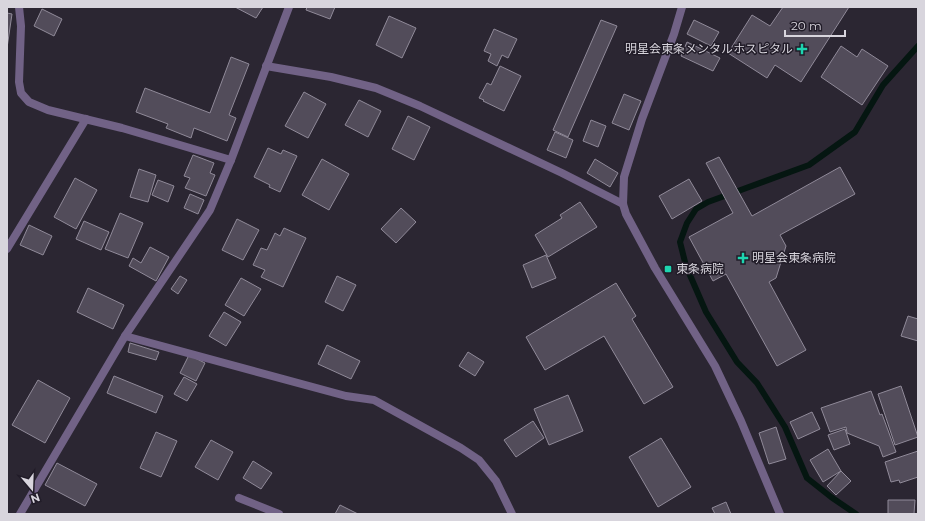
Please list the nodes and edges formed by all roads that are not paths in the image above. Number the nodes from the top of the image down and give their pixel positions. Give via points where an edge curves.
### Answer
1 (19, 7) edge
2 (289, 7) edge
3 (682, 7) edge
4 (266, 66) junction
5 (86, 119) junction
6 (231, 160) junction
7 (623, 204) junction
8 (7, 249) edge
9 (125, 336) junction
10 (239, 498) dead end
11 (20, 514) edge
12 (279, 514) edge
13 (512, 514) edge
14 (780, 514) edge

1 - 5 street via 21,93 30,102 48,110
2 - 4 street
3 - 7 street via 624,177
4 - 6 street
4 - 7 street via 376,88 420,106
5 - 6 street
5 - 8 street
6 - 9 street via 210,210
7 - 14 street via 655,268 714,366 741,421
9 - 11 street
9 - 13 street via 346,396 374,400 478,460 496,481
10 - 12 street

